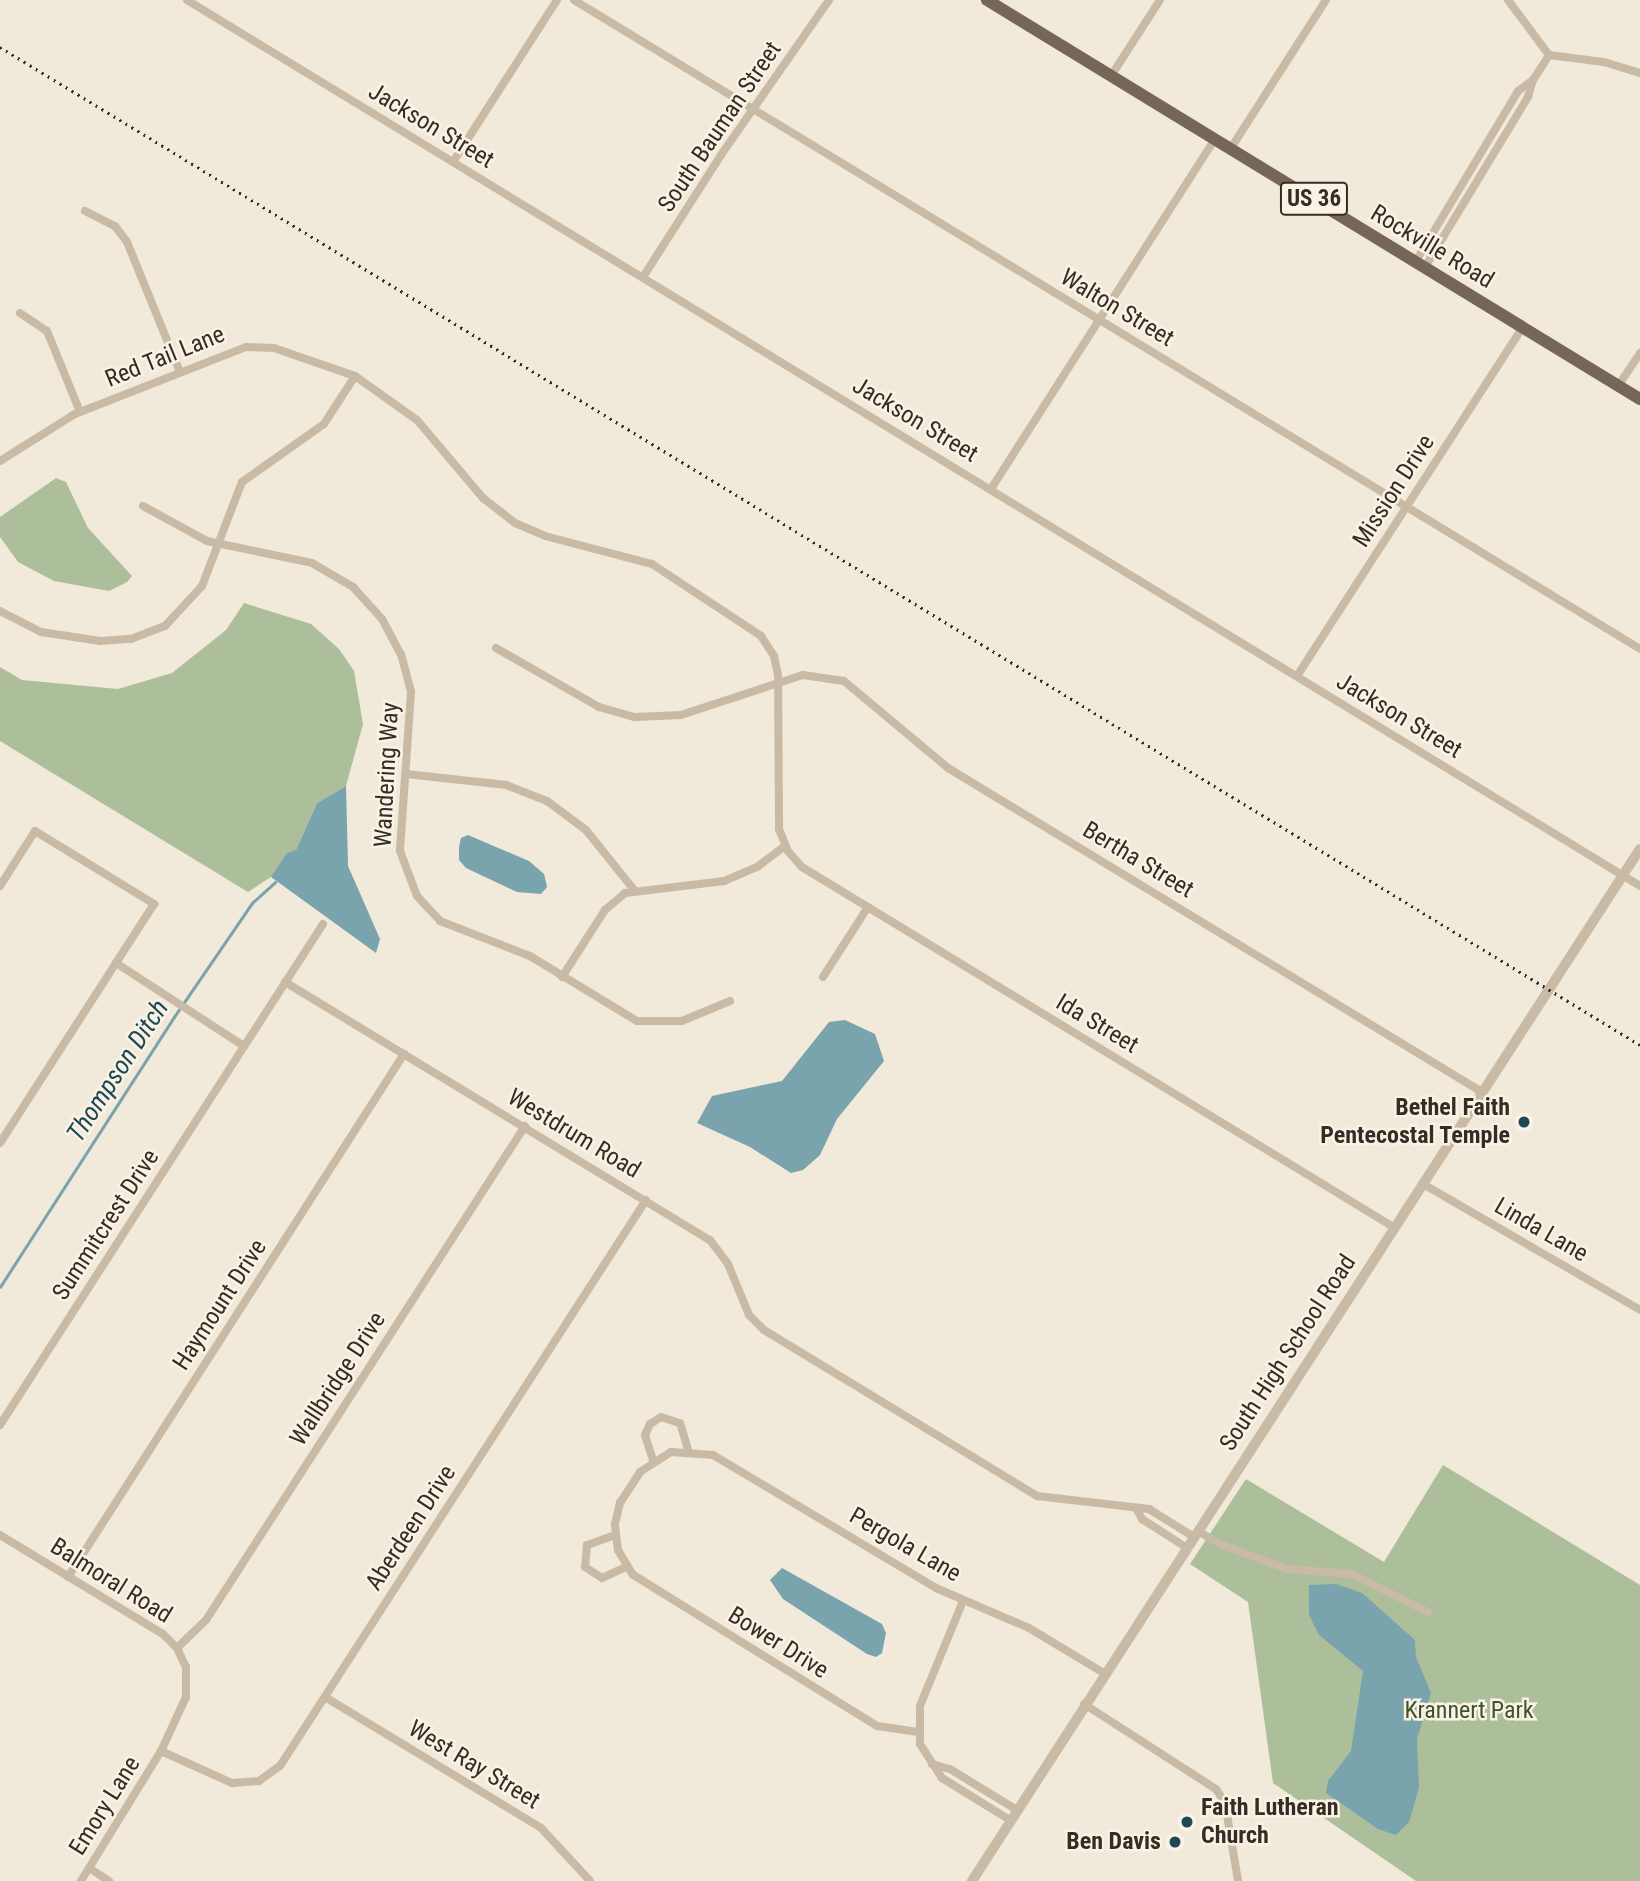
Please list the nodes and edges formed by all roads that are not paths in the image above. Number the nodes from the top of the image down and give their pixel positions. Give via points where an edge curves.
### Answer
1 (187, 0) edge
2 (557, 0) edge
3 (574, 0) edge
4 (829, 0) edge
5 (987, 0) edge
6 (1160, 0) edge
7 (1326, 0) edge
8 (1508, 0) edge
9 (1549, 55) junction
10 (1640, 74) edge
11 (1111, 76) junction
12 (754, 109) junction
13 (1215, 139) junction
14 (1231, 148) junction
15 (453, 162) junction
16 (85, 211) dead end
17 (1421, 264) junction
18 (643, 277) junction
19 (20, 313) dead end
20 (1100, 320) junction
21 (1523, 327) junction
22 (1640, 353) edge
23 (180, 372) junction
24 (355, 376) junction
25 (1618, 386) junction
26 (1640, 400) edge
27 (80, 412) junction
28 (0, 461) edge
29 (991, 489) junction
30 (143, 506) dead end
31 (1407, 507) junction
32 (219, 544) junction
33 (0, 611) edge
34 (496, 648) dead end
35 (1640, 649) edge
36 (1297, 676) junction
37 (778, 681) junction
38 (406, 774) junction
39 (785, 846) junction
40 (1638, 856) edge
41 (1623, 876) junction
42 (0, 886) edge
43 (1640, 886) edge
44 (634, 890) junction
45 (868, 907) junction
46 (323, 924) dead end
47 (116, 962) junction
48 (562, 977) junction
49 (823, 977) dead end
50 (285, 982) junction
51 (730, 1001) dead end
52 (244, 1045) junction
53 (404, 1054) junction
54 (1482, 1092) junction
55 (525, 1126) junction
56 (0, 1143) edge
57 (1423, 1184) junction
58 (646, 1200) junction
59 (1395, 1228) junction
60 (1640, 1310) edge
61 (0, 1425) edge
62 (688, 1450) junction
63 (653, 1460) junction
64 (1136, 1508) junction
65 (1196, 1534) junction
66 (0, 1535) edge
67 (615, 1535) junction
68 (1187, 1548) junction
69 (626, 1567) junction
70 (68, 1577) junction
71 (963, 1601) junction
72 (1428, 1612) dead end
73 (177, 1648) junction
74 (1104, 1672) junction
75 (325, 1697) junction
76 (1084, 1704) junction
77 (918, 1732) junction
78 (161, 1751) junction
79 (932, 1764) junction
80 (1017, 1810) junction
81 (1010, 1820) junction
82 (89, 1868) junction
83 (81, 1881) edge
84 (109, 1881) edge
85 (590, 1881) edge
86 (972, 1881) edge
87 (1238, 1881) edge

1 - 15 street, Jackson Street
2 - 15 street
3 - 12 street, Walton Street
4 - 12 street, South Bauman Street
5 - 11 main road, Rockville Road / US 36
6 - 11 street
7 - 14 street
8 - 9 street
9 - 10 street via 1604,62
9 - 17 street via 1533,79 1518,91
11 - 13 main road, Rockville Road / US 36
12 - 18 street, South Bauman Street
12 - 20 street, Walton Street
13 - 14 main road, Rockville Road / US 36
13 - 20 street
14 - 17 main road, Rockville Road / US 36
15 - 18 street, Jackson Street
16 - 23 street via 115,226 127,242
17 - 21 main road, Rockville Road / US 36
18 - 29 street, Jackson Street
19 - 27 street via 47,331
20 - 29 street
20 - 31 street, Walton Street
21 - 25 main road, Rockville Road / US 36
21 - 31 street, Mission Drive
22 - 25 street
23 - 24 street, Red Tail Lane via 259,345
23 - 27 street, Red Tail Lane
24 - 32 street via 324,424 243,482
24 - 37 street, Red Tail Lane via 417,420 483,498 515,523 545,536 652,564 761,636 774,656
25 - 26 main road, Rockville Road / US 36
27 - 28 street, Red Tail Lane
29 - 36 street, Jackson Street
30 - 32 street, Wandering Way via 182,531
31 - 35 street, Walton Street
31 - 36 street, Mission Drive
32 - 33 street via 191,602 165,626 141,636 116,641 60,637 29,628
32 - 38 street, Wandering Way via 312,563 353,587 382,618 401,654 411,692
34 - 37 street, Bertha Street via 599,707 635,717 681,715
36 - 41 street, Jackson Street
37 - 39 street, Red Tail Lane via 778,817
37 - 54 street, Bertha Street via 817,675 849,684 906,737 948,768
38 - 44 street via 493,783 547,801 586,830
38 - 48 street, Wandering Way via 400,851 417,896 451,928 525,954
39 - 44 street via 757,867 724,881
39 - 45 street, Ida Street via 804,869
40 - 41 street, South High School Road
41 - 43 street, Jackson Street
41 - 54 street, South High School Road
42 - 47 street via 35,831 154,904
44 - 48 street via 605,910
45 - 49 street
45 - 59 street, Ida Street
46 - 50 street
47 - 52 street
47 - 56 street
48 - 51 street, Wandering Way via 618,1013 652,1023 682,1021
50 - 52 street
50 - 53 street, Westdrum Road
52 - 61 street, Summitcrest Drive
53 - 55 street, Westdrum Road
53 - 70 street, Haymount Drive
54 - 57 street, South High School Road
55 - 58 street, Westdrum Road
55 - 73 street, Wallbridge Drive via 206,1620
57 - 59 street, South High School Road
57 - 60 street, Linda Lane
58 - 64 street, Westdrum Road via 716,1246 746,1310 761,1328 1037,1496
58 - 75 street, Aberdeen Drive
59 - 65 street, South High School Road
62 - 63 street
62 - 63 street via 680,1423 661,1417 650,1424 645,1435
62 - 71 street, Pergola Lane via 721,1459
63 - 67 street via 619,1507
64 - 65 street, Westdrum Road via 1149,1509
64 - 68 street via 1142,1519
65 - 68 street, South High School Road
65 - 72 street via 1287,1569 1352,1574
66 - 70 street, Balmoral Road
67 - 69 street
67 - 69 street via 587,1545 585,1567 602,1578
68 - 74 street, South High School Road
69 - 77 street, Bower Drive via 877,1726
70 - 73 street, Balmoral Road
71 - 74 street, Pergola Lane via 1029,1629
71 - 77 street via 921,1704
73 - 78 street, Balmoral Road via 186,1667 187,1693
74 - 76 street, South High School Road
75 - 78 street, Aberdeen Drive via 283,1763 258,1781 220,1780
75 - 85 street, West Ray Street via 541,1828
76 - 80 street, South High School Road
76 - 87 street via 1216,1788 1225,1803
77 - 79 street
78 - 82 street, Emory Lane
79 - 80 street via 950,1769
79 - 81 street via 942,1778
80 - 81 street, South High School Road
81 - 86 street, South High School Road
82 - 83 street, Emory Lane
82 - 84 street

